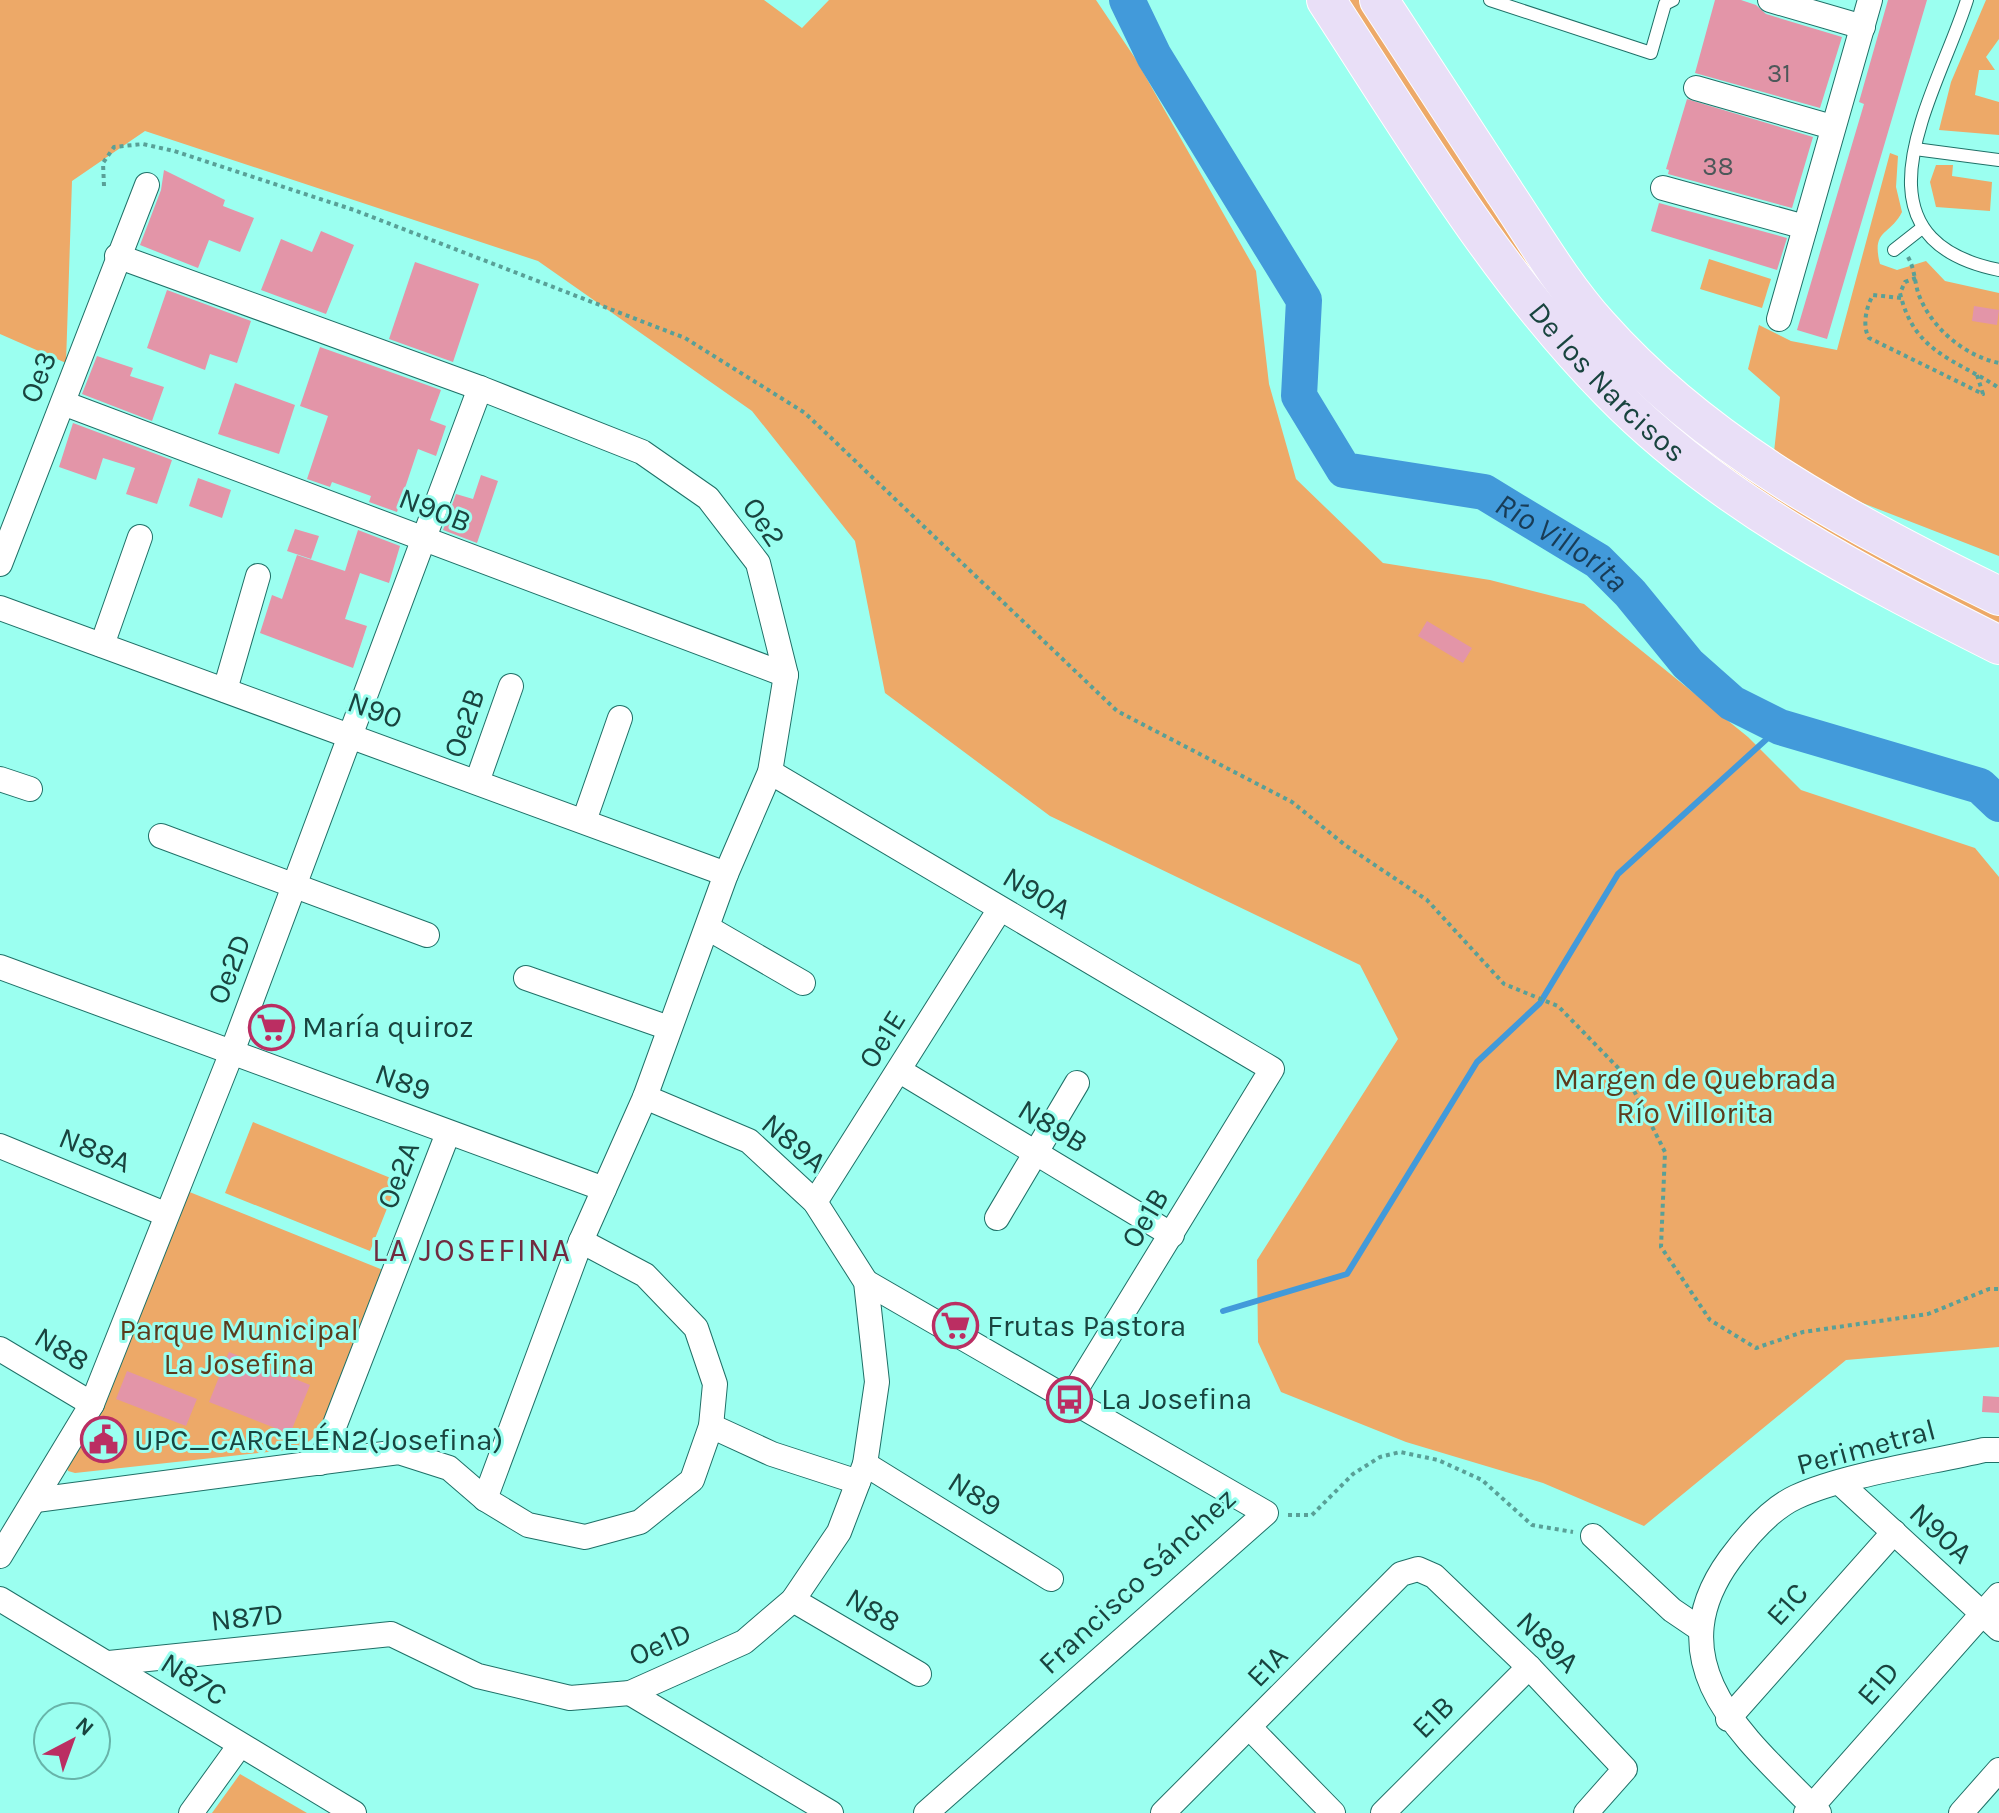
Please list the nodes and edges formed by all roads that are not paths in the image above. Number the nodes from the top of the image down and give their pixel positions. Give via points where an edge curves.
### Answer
1 (1326, 0) edge
2 (1379, 0) edge
3 (1490, 0) edge
4 (1651, 0) edge
5 (1770, 0) edge
6 (1870, 0) edge
7 (1967, 0) edge
8 (1669, 2) edge
9 (1863, 27) junction
10 (1696, 88) dead end
11 (1832, 127) junction
12 (1915, 149) junction
13 (1999, 160) edge
14 (147, 185) dead end
15 (1663, 188) dead end
16 (1805, 227) junction
17 (1922, 228) junction
18 (1898, 247) road end
19 (117, 256) junction
20 (1999, 270) edge
21 (1779, 319) dead end
22 (480, 388) junction
23 (63, 403) junction
24 (140, 537) dead end
25 (425, 541) junction
26 (0, 564) edge
27 (258, 576) dead end
28 (1999, 596) edge
29 (0, 608) edge
30 (102, 645) junction
31 (1999, 645) edge
32 (786, 675) junction
33 (511, 686) dead end
34 (225, 690) junction
35 (620, 718) dead end
36 (350, 735) junction
37 (770, 772) junction
38 (0, 779) edge
39 (477, 782) junction
40 (30, 789) dead end
41 (584, 821) junction
42 (161, 836) dead end
43 (726, 874) junction
44 (294, 885) junction
45 (1000, 909) junction
46 (708, 928) junction
47 (427, 935) dead end
48 (0, 967) edge
49 (526, 978) dead end
50 (803, 983) dead end
51 (669, 1028) junction
52 (232, 1052) junction
53 (1272, 1069) joint
54 (900, 1071) junction
55 (1077, 1083) dead end
56 (645, 1097) junction
57 (448, 1133) junction
58 (0, 1146) edge
59 (1037, 1153) junction
60 (604, 1189) junction
61 (815, 1202) junction
62 (165, 1214) junction
63 (997, 1218) dead end
64 (1172, 1235) junction
65 (581, 1241) junction
66 (866, 1282) junction
67 (0, 1349) edge
68 (1070, 1399) junction
69 (95, 1411) junction
70 (711, 1426) junction
71 (1999, 1450) edge
72 (320, 1463) junction
73 (861, 1473) junction
74 (1840, 1483) junction
75 (485, 1499) junction
76 (36, 1500) junction
77 (1894, 1532) junction
78 (1593, 1536) road end
79 (0, 1556) edge
80 (1418, 1569) joint
81 (1051, 1579) dead end
82 (1999, 1595) edge
83 (0, 1599) edge
84 (793, 1600) junction
85 (1990, 1621) edge
86 (1700, 1629) junction
87 (391, 1634) joint
88 (109, 1663) junction
89 (1529, 1667) junction
90 (919, 1674) dead end
91 (630, 1693) junction
92 (1728, 1719) junction
93 (1250, 1728) junction
94 (240, 1745) junction
95 (1999, 1770) edge
96 (1813, 1811) edge
97 (191, 1813) edge
98 (354, 1813) edge
99 (831, 1813) edge
100 (926, 1813) edge
101 (1163, 1813) edge
102 (1333, 1813) edge
103 (1383, 1813) edge
104 (1586, 1813) edge
105 (1961, 1813) edge

1 - 31 main road, De los Narcisos via 1513,282 1612,393 1682,454 1799,537
2 - 28 main road, De los Narcisos via 1556,270 1624,352 1706,425 1794,485
3 - 8 lane via 1651,53
4 - 8 lane
5 - 9 street
6 - 9 street
7 - 12 lane via 1932,84
9 - 11 street
10 - 11 street
11 - 16 street
12 - 13 lane
12 - 17 lane via 1910,179
14 - 19 street, Oe3
15 - 16 street
16 - 21 street
17 - 18 lane
17 - 20 lane via 1961,259
19 - 22 street, Oe2
19 - 23 street, Oe3
22 - 25 street, Oe2D
22 - 32 street, Oe2 via 642,452 708,498 758,563
23 - 25 street, N90B
23 - 26 street, Oe3
24 - 30 street
25 - 32 street, N90B
25 - 36 street, Oe2D
27 - 34 street
29 - 30 street, N90
30 - 34 street, N90
32 - 37 street, Oe2
33 - 39 street, Oe2B
34 - 36 street, N90
35 - 41 street
36 - 39 street, N90
36 - 44 street, Oe2D
37 - 43 street, Oe2
37 - 45 street, N90A
38 - 40 street
39 - 41 street, N90
41 - 43 street, N90
42 - 44 street
43 - 46 street, Oe2
44 - 47 street
44 - 52 street, Oe2D
45 - 53 street, N90A
45 - 54 street, Oe1E
46 - 50 street
46 - 51 street, Oe2
48 - 52 street, N89
49 - 51 street
51 - 56 street, Oe2
52 - 57 street, N89
52 - 62 street, Oe2D
53 - 64 street, Oe1B
54 - 59 street, N89B
54 - 61 street, Oe1E
55 - 59 street
56 - 60 street, Oe2
56 - 61 street, N89A via 749,1141
57 - 60 street, N89
57 - 72 street, Oe2A
58 - 62 street, N88A
59 - 63 street
59 - 64 street, N89B
60 - 65 street, Oe2
61 - 66 street, N89A
62 - 69 street, Oe2D via 109,1384
64 - 68 street, Oe1B
65 - 70 street via 645,1275 696,1328 715,1384
65 - 75 street, Oe2
66 - 68 street, N89A
66 - 73 street, N89A via 877,1382
67 - 69 street, N88
68 - 100 street, Francisco Sánchez via 1266,1513
69 - 76 street, Oe2D
70 - 73 street, N89 via 772,1454
70 - 75 street via 692,1480 640,1522 585,1537 528,1525
71 - 74 street, Perimetral
72 - 75 street via 413,1453 449,1468
72 - 76 street
73 - 81 street, N89
73 - 84 street, Oe1D via 839,1532
74 - 77 street, N90A
74 - 86 street, Perimetral via 1794,1498 1749,1533 1718,1576
76 - 79 street, Oe2D
77 - 85 street, N90A
77 - 92 street, E1C
78 - 86 street via 1672,1610
80 - 89 street, N89A via 1434,1576
80 - 93 street, E1A via 1401,1574
82 - 85 street, E1D
83 - 88 street, N87C
84 - 90 street, N88
84 - 91 street, Oe1D via 744,1642
85 - 96 street, E1D
86 - 92 street, Perimetral via 1709,1677
87 - 88 street, N87D
87 - 91 street, Oe1D via 478,1676 570,1698
88 - 94 street, N87C
89 - 103 street, E1B
89 - 104 street, N89A via 1625,1769
91 - 99 street
92 - 96 street, Perimetral
93 - 101 street, E1A
93 - 102 street
94 - 97 street
94 - 98 street, N87C
95 - 105 street

